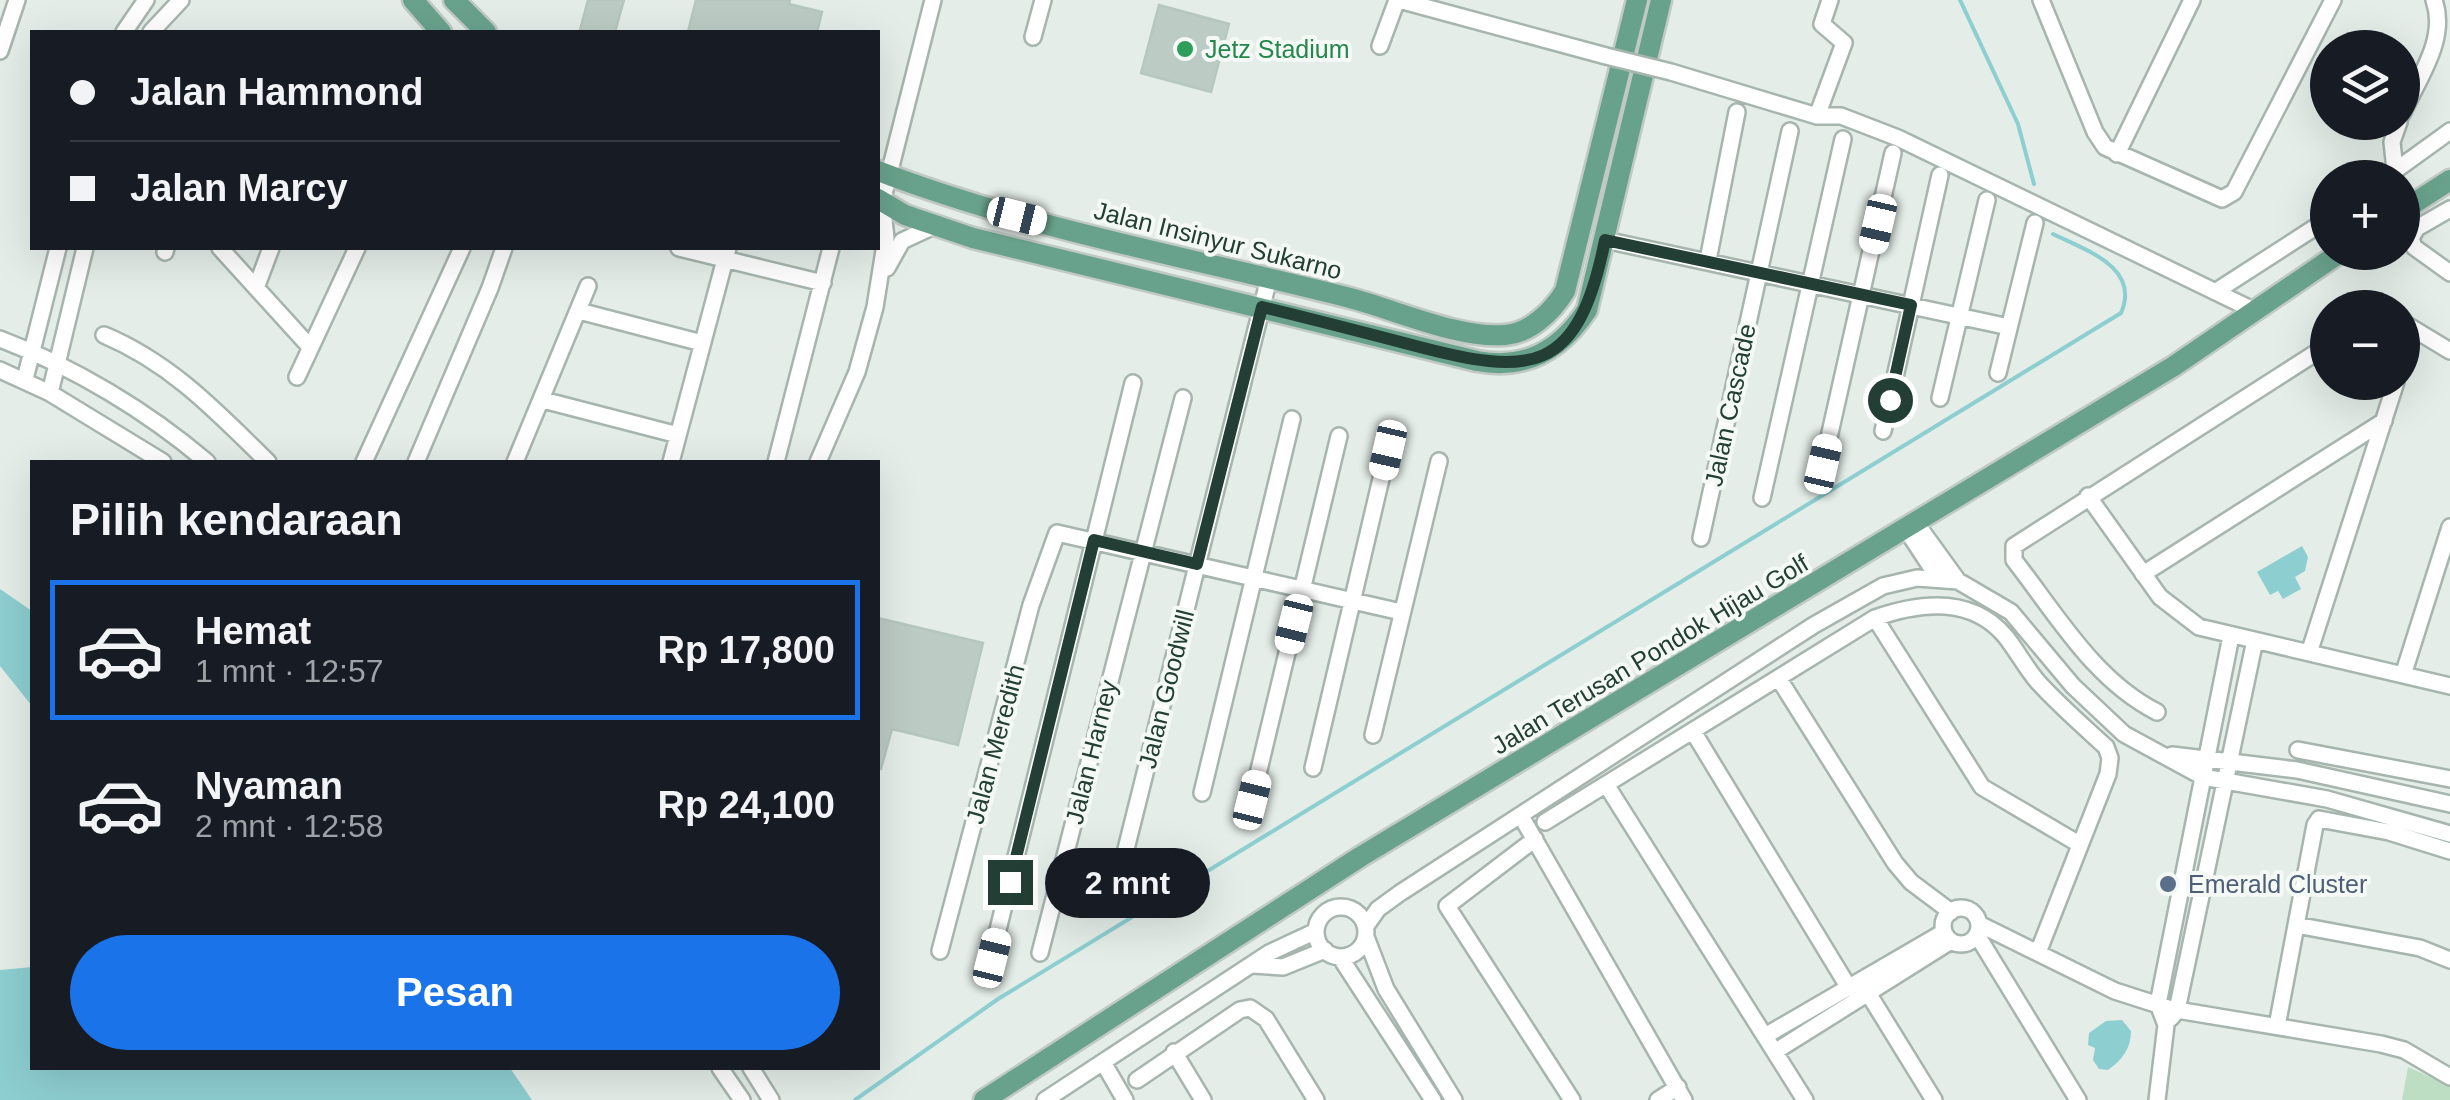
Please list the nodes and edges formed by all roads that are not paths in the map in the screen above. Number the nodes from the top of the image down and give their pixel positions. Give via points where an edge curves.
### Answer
1 (17, 0) edge
2 (146, 0) edge
3 (181, 0) edge
4 (413, 0) edge
5 (454, 0) edge
6 (932, 0) edge
7 (1042, 0) edge
8 (1398, 0) edge
9 (1637, 0) edge
10 (1660, 0) edge
11 (1830, 0) edge
12 (2041, 0) edge
13 (2171, 0) edge
14 (2332, 0) edge
15 (2434, 0) edge
16 (2190, 4) edge
17 (1453, 7) edge
18 (125, 30) edge
19 (153, 30) edge
20 (439, 30) edge
21 (484, 30) edge
22 (1033, 37) dead end
23 (1380, 46) dead end
24 (0, 50) edge
25 (2420, 75) edge
26 (1737, 112) dead end
27 (1817, 116) junction
28 (1790, 131) dead end
29 (2450, 131) edge
30 (1843, 139) dead end
31 (1894, 153) dead end
32 (2117, 154) junction
33 (2410, 160) edge
34 (884, 174) edge
35 (1940, 175) dead end
36 (2450, 180) edge
37 (913, 184) junction
38 (2420, 199) edge
39 (880, 200) edge
40 (1987, 200) dead end
41 (2450, 209) edge
42 (905, 215) junction
43 (2035, 223) dead end
44 (934, 226) junction
45 (2310, 231) edge
46 (1105, 238) junction
47 (1605, 240) junction
48 (57, 250) edge
49 (86, 250) edge
50 (222, 250) edge
51 (270, 250) edge
52 (356, 250) edge
53 (461, 250) edge
54 (503, 250) edge
55 (698, 250) edge
56 (831, 250) edge
57 (726, 253) edge
58 (1708, 260) junction
59 (1099, 266) junction
60 (2315, 270) edge
61 (1759, 271) junction
62 (2450, 273) edge
63 (1269, 278) junction
64 (881, 280) junction
65 (1811, 282) junction
66 (822, 283) junction
67 (588, 286) dead end
68 (256, 288) junction
69 (2215, 292) junction
70 (1862, 294) junction
71 (1911, 305) junction
72 (1262, 307) junction
73 (579, 311) junction
74 (2255, 311) junction
75 (1960, 316) junction
76 (2009, 327) junction
77 (2420, 333) edge
78 (104, 335) dead end
79 (0, 339) edge
80 (702, 343) junction
81 (310, 347) junction
82 (32, 351) junction
83 (2450, 351) edge
84 (2310, 357) edge
85 (57, 364) junction
86 (0, 370) edge
87 (1998, 373) dead end
88 (296, 377) dead end
89 (25, 379) junction
90 (1133, 383) dead end
91 (50, 392) junction
92 (1183, 398) dead end
93 (1940, 398) dead end
94 (543, 400) junction
95 (2390, 400) edge
96 (1292, 419) dead end
97 (2384, 421) junction
98 (1882, 431) dead end
99 (678, 436) junction
100 (1339, 436) dead end
101 (1388, 450) dead end
102 (161, 460) edge
103 (204, 460) edge
104 (266, 460) edge
105 (365, 460) edge
106 (417, 460) edge
107 (517, 460) edge
108 (672, 460) edge
109 (777, 460) edge
110 (819, 460) edge
111 (1439, 460) dead end
112 (1823, 464) dead end
113 (2088, 496) junction
114 (1762, 498) dead end
115 (1911, 526) junction
116 (2450, 527) edge
117 (1701, 538) dead end
118 (1094, 540) junction
119 (1142, 552) junction
120 (1197, 564) junction
121 (2144, 574) junction
122 (1254, 578) junction
123 (1938, 578) junction
124 (1958, 581) junction
125 (1302, 589) junction
126 (1352, 600) junction
127 (1402, 612) junction
128 (1875, 618) junction
129 (2231, 636) junction
130 (2255, 640) junction
131 (2310, 650) junction
132 (2404, 672) junction
133 (1779, 679) junction
134 (2450, 686) edge
135 (2157, 712) dead end
136 (1694, 733) junction
137 (1372, 734) dead end
138 (2298, 750) dead end
139 (2168, 755) junction
140 (2208, 758) junction
141 (2228, 761) junction
142 (1313, 768) dead end
143 (2203, 777) junction
144 (2450, 779) edge
145 (2222, 783) junction
146 (1607, 786) junction
147 (1202, 793) dead end
148 (1252, 800) dead end
149 (2450, 804) edge
150 (1521, 816) junction
151 (1545, 822) dead end
152 (2450, 834) edge
153 (1534, 840) junction
154 (2079, 844) junction
155 (2450, 851) edge
156 (1114, 897) dead end
157 (1951, 912) junction
158 (1363, 925) junction
159 (2296, 925) junction
160 (1978, 929) junction
161 (1316, 932) junction
162 (1947, 936) junction
163 (2039, 950) junction
164 (940, 951) dead end
165 (1040, 954) dead end
166 (1333, 954) junction
167 (992, 958) dead end
168 (2450, 960) edge
169 (1253, 964) junction
170 (1849, 988) junction
171 (1868, 993) junction
172 (2158, 1004) junction
173 (2178, 1010) junction
174 (2166, 1026) junction
175 (2277, 1026) junction
176 (1765, 1036) junction
177 (1776, 1051) junction
178 (1174, 1052) junction
179 (1104, 1064) junction
180 (721, 1070) edge
181 (752, 1070) edge
182 (2450, 1077) edge
183 (1137, 1080) dead end
184 (1681, 1094) edge
185 (742, 1100) edge
186 (772, 1100) edge
187 (984, 1100) edge
188 (1045, 1100) edge
189 (1125, 1100) edge
190 (1203, 1100) edge
191 (1316, 1100) edge
192 (1434, 1100) edge
193 (1454, 1100) edge
194 (1572, 1100) edge
195 (1658, 1100) edge
196 (1805, 1100) edge
197 (1934, 1100) edge
198 (2078, 1100) edge
199 (2157, 1100) edge

1 - 24 street
2 - 18 street
3 - 19 street
4 - 20 main road
5 - 21 main road
6 - 34 street
7 - 22 street
8 - 17 street
8 - 23 street
9 - 63 main road, Jalan Insinyur Sukarno via 1564,291 1549,312 1526,329 1490,335
10 - 47 main road
11 - 27 street via 1822,24 1844,43
12 - 32 street via 2095,132
13 - 16 street
14 - 32 street via 2230,196 2216,198
15 - 25 street via 2439,25
16 - 32 street
17 - 27 street, bridge
26 - 58 street
27 - 69 street via 1840,116 1898,138
28 - 61 street, Jalan Cascade
29 - 33 street
30 - 65 street
31 - 70 street
34 - 37 main road, Jalan Insinyur Sukarno
34 - 39 street
35 - 71 street
36 - 38 main road
37 - 42 street
37 - 46 main road, Jalan Insinyur Sukarno
39 - 42 main road
39 - 64 street via 886,238
40 - 75 street
41 - 62 street via 2411,238
42 - 44 main road
43 - 76 street
44 - 59 main road
44 - 64 street via 902,241
45 - 69 street
46 - 59 main road
46 - 63 main road, Jalan Insinyur Sukarno
47 - 58 street
47 - 72 main road via 1588,310 1565,339 1515,365
48 - 82 street
49 - 85 street
50 - 68 street
51 - 68 street
52 - 81 street
53 - 105 street
54 - 106 street
55 - 57 street
56 - 66 street
57 - 66 street
57 - 80 street
58 - 61 street
59 - 72 main road
60 - 74 main road, Jalan Terusan Pondok Hijau Golf
61 - 65 street
61 - 117 street, Jalan Cascade
63 - 72 street, Jalan Goodwill
64 - 110 street via 857,372
65 - 70 street
65 - 114 street
66 - 109 street
67 - 73 street
68 - 81 street
69 - 74 street
70 - 71 street
70 - 112 street
71 - 75 street
71 - 98 street
72 - 120 street, Jalan Goodwill
73 - 80 street
73 - 94 street
74 - 115 main road, Jalan Terusan Pondok Hijau Golf
75 - 76 street
75 - 93 street
76 - 87 street
77 - 83 street
78 - 104 street via 195,390
79 - 82 street
80 - 99 street
81 - 88 street
82 - 85 street
82 - 89 street
84 - 113 street
85 - 91 street
85 - 103 street
86 - 89 street
89 - 91 street
90 - 118 street
91 - 102 street
92 - 119 street, Jalan Harney
94 - 99 street
94 - 107 street
95 - 97 street
96 - 122 street
97 - 121 street
97 - 131 street
99 - 108 street
100 - 125 street
101 - 126 street
111 - 127 street
113 - 121 street
113 - 135 street via 2017,541 2014,560 2104,674
115 - 123 street
115 - 124 street
115 - 187 main road, Jalan Terusan Pondok Hijau Golf via 1360,857
116 - 132 street
118 - 119 street
118 - 164 street, Jalan Meredith via 1062,533 1053,538
118 - 167 street
119 - 120 street
119 - 165 street, Jalan Harney
120 - 122 street
120 - 156 street, Jalan Goodwill
121 - 129 street via 2173,609 2199,627
122 - 125 street
122 - 147 street
123 - 124 street
123 - 150 street via 1883,586
124 - 139 street via 2011,612 2124,734
125 - 126 street
125 - 148 street
126 - 127 street
126 - 142 street
127 - 137 street
128 - 133 street
128 - 154 street via 1982,787
128 - 154 street via 1904,608 1960,607 1998,628 2036,680 2110,758
129 - 130 street
129 - 140 street
130 - 131 street
130 - 141 street
131 - 132 street
132 - 134 street
133 - 136 street
133 - 157 street via 1895,863
136 - 146 street
136 - 170 street
138 - 144 street
139 - 140 street
139 - 143 street
140 - 141 street
140 - 143 street
141 - 145 street
141 - 149 street
143 - 145 street
143 - 172 street
145 - 152 street via 2327,799
145 - 173 street
146 - 151 street
146 - 176 street
150 - 153 street
150 - 158 street
153 - 184 street
153 - 194 street via 1448,903
154 - 163 street
155 - 159 street via 2319,820
157 - 160 street via 1966,909
157 - 162 street via 1944,920
158 - 161 street via 1333,908
158 - 166 street via 1357,952
158 - 193 street via 1386,989
159 - 168 street via 2420,948
159 - 175 street
160 - 162 street via 1962,944
160 - 163 street
160 - 198 street
161 - 166 street
161 - 169 street
162 - 170 street
162 - 171 street
163 - 172 street via 2076,974
166 - 169 street via 1282,967
166 - 192 street
169 - 179 street
170 - 176 street
171 - 177 street
171 - 197 street
172 - 173 street
172 - 174 street
173 - 174 street
173 - 175 street
174 - 199 street
175 - 182 street via 2404,1050
176 - 177 street
177 - 196 street
178 - 183 street
178 - 190 street
178 - 191 street via 1240,1010 1257,1011
179 - 188 street
179 - 189 street
180 - 185 street
181 - 186 street
184 - 195 street

